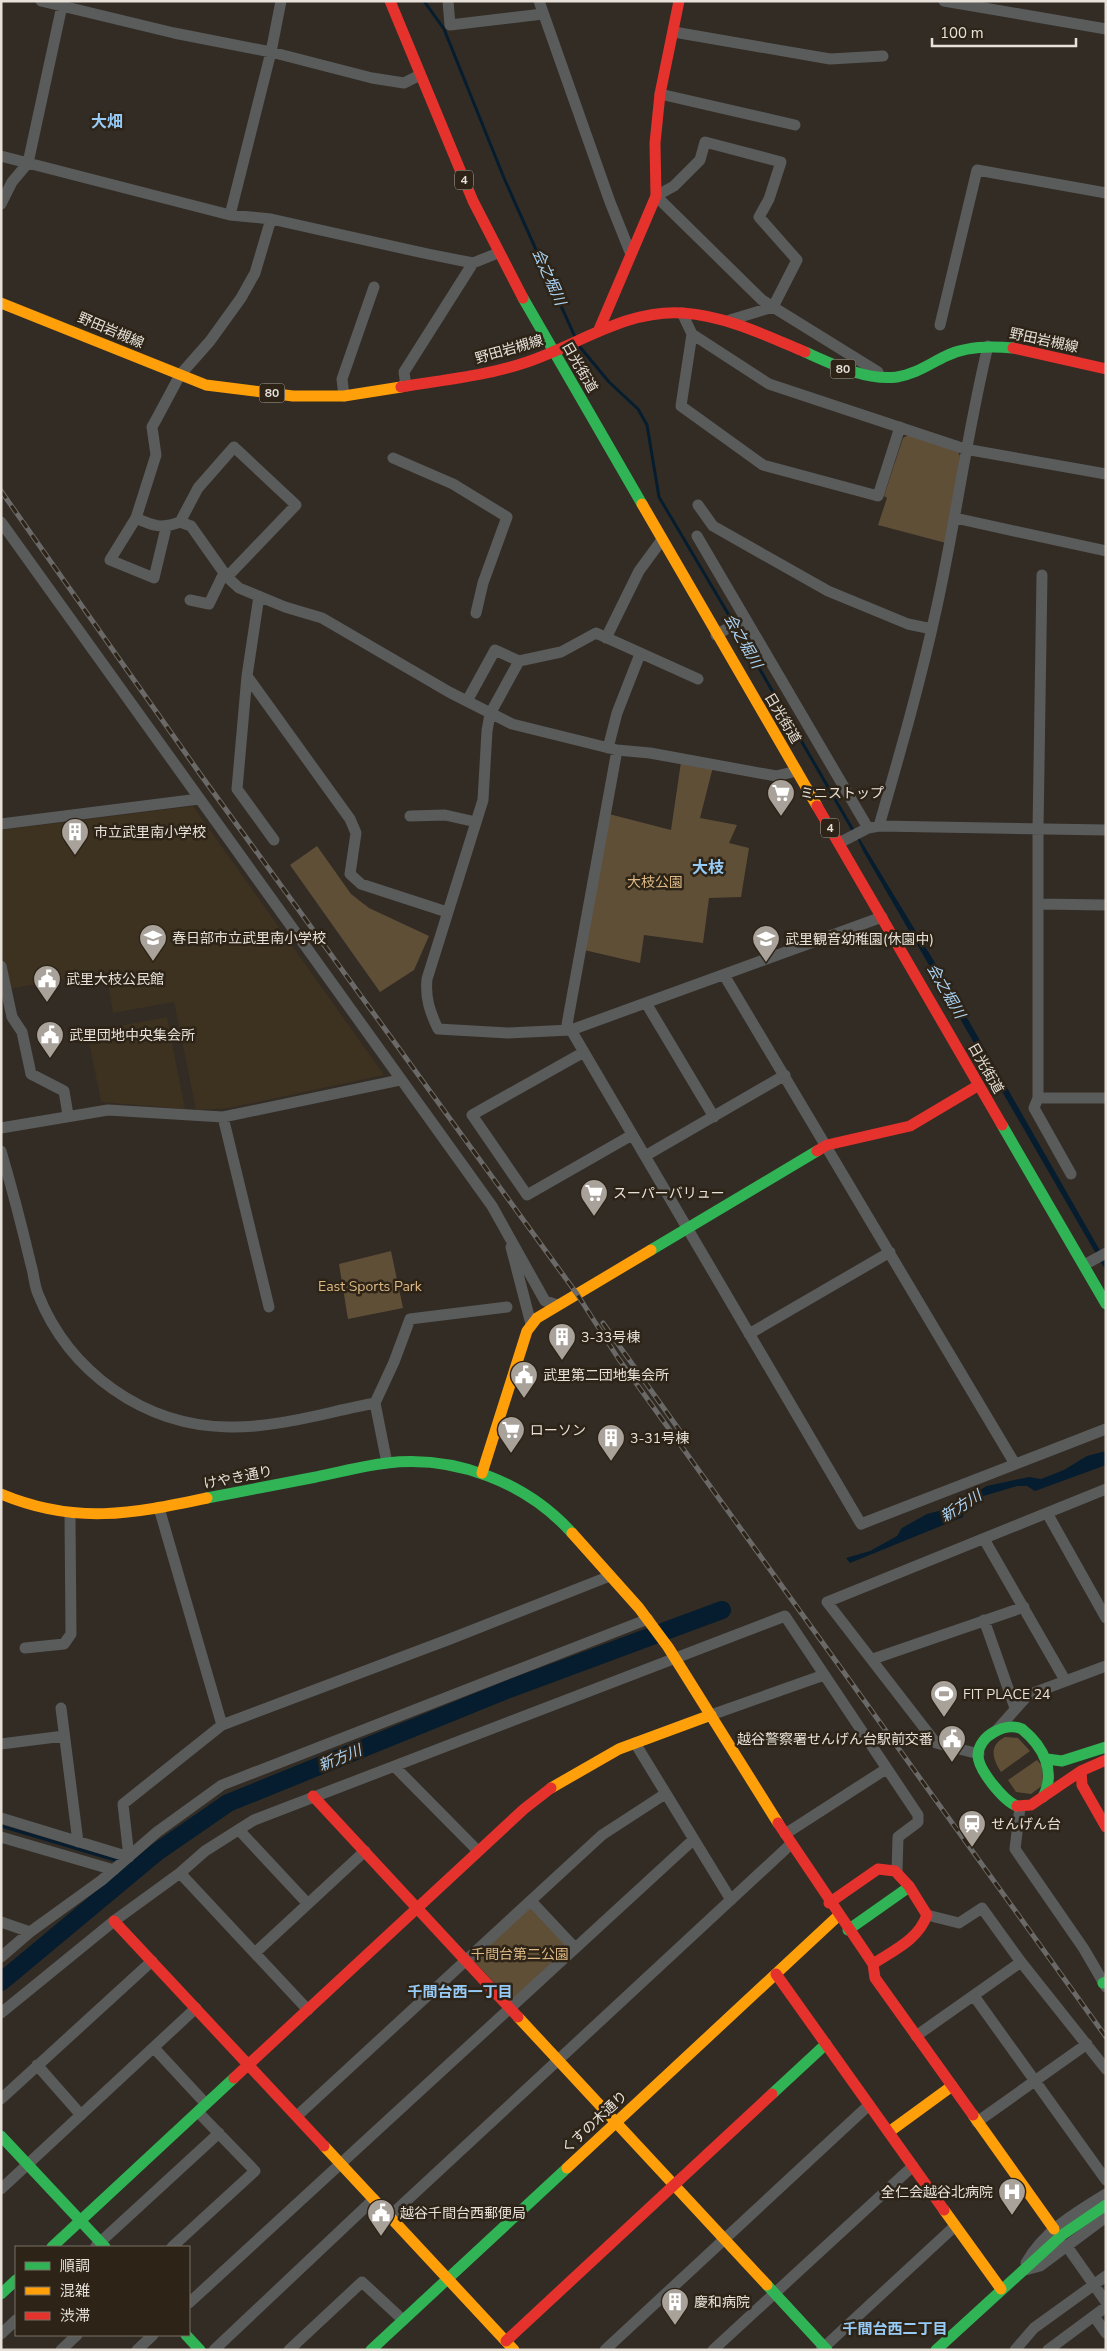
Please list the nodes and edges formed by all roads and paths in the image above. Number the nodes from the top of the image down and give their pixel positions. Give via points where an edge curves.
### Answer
1 (41, 1) edge
2 (281, 1) edge
3 (390, 1) edge
4 (448, 1) edge
5 (539, 1) edge
6 (679, 1) edge
7 (944, 1) edge
8 (62, 4) edge
9 (542, 14) junction
10 (1106, 29) edge
11 (674, 32) junction
12 (271, 52) junction
13 (883, 56) dead end
14 (420, 75) junction
15 (660, 94) junction
16 (795, 125) dead end
17 (1, 156) edge
18 (28, 163) junction
19 (7, 182) edge
20 (1106, 192) edge
21 (656, 196) junction
22 (1, 204) edge
23 (230, 214) junction
24 (271, 219) junction
25 (630, 252) junction
26 (498, 254) junction
27 (473, 262) junction
28 (374, 287) dead end
29 (1, 303) edge
30 (773, 308) junction
31 (682, 313) junction
32 (727, 321) junction
33 (940, 325) dead end
34 (598, 332) junction
35 (692, 334) junction
36 (988, 346) junction
37 (554, 352) junction
38 (1106, 369) edge
39 (180, 375) junction
40 (886, 377) junction
41 (406, 386) junction
42 (344, 396) junction
43 (900, 427) junction
44 (965, 448) junction
45 (393, 458) dead end
46 (1106, 474) edge
47 (698, 505) dead end
48 (136, 518) junction
49 (955, 518) junction
50 (1, 522) edge
51 (180, 522) junction
52 (166, 528) junction
53 (697, 536) dead end
54 (662, 541) junction
55 (1106, 551) edge
56 (226, 575) junction
57 (1042, 575) dead end
58 (259, 596) junction
59 (190, 600) dead end
60 (476, 612) dead end
61 (743, 619) junction
62 (932, 629) junction
63 (721, 632) junction
64 (606, 638) junction
65 (640, 654) junction
66 (518, 661) junction
67 (247, 676) junction
68 (698, 679) dead end
69 (466, 701) junction
70 (490, 714) junction
71 (613, 749) junction
72 (797, 771) junction
73 (199, 799) junction
74 (410, 816) dead end
75 (476, 822) junction
76 (1, 824) edge
77 (871, 827) junction
78 (1038, 830) junction
79 (1106, 830) edge
80 (274, 840) dead end
81 (844, 840) junction
82 (1039, 904) junction
83 (1106, 905) edge
84 (447, 912) junction
85 (882, 917) junction
86 (1, 966) edge
87 (724, 974) junction
88 (646, 1003) junction
89 (569, 1030) junction
90 (584, 1052) junction
91 (785, 1075) junction
92 (400, 1080) junction
93 (979, 1085) junction
94 (1038, 1098) junction
95 (1106, 1098) edge
96 (68, 1115) junction
97 (714, 1116) junction
98 (223, 1117) junction
99 (1, 1128) edge
100 (632, 1135) junction
101 (827, 1145) junction
102 (1, 1151) edge
103 (645, 1156) junction
104 (1071, 1174) dead end
105 (506, 1228) junction
106 (686, 1228) junction
107 (890, 1252) junction
108 (1101, 1256) edge
109 (1084, 1265) junction
110 (1106, 1304) edge
111 (558, 1305) junction
112 (269, 1306) dead end
113 (507, 1307) dead end
114 (531, 1324) junction
115 (749, 1334) junction
116 (375, 1403) junction
117 (1106, 1429) edge
118 (387, 1463) junction
119 (1015, 1464) junction
120 (482, 1473) junction
121 (1106, 1490) edge
122 (1, 1494) edge
123 (159, 1508) junction
124 (1047, 1513) junction
125 (70, 1515) junction
126 (984, 1539) junction
127 (610, 1576) junction
128 (1024, 1606) junction
129 (1106, 1618) edge
130 (984, 1620) junction
131 (650, 1622) junction
132 (25, 1648) dead end
133 (676, 1659) junction
134 (873, 1659) junction
135 (1106, 1666) edge
136 (824, 1675) junction
137 (1065, 1680) junction
138 (61, 1708) dead end
139 (1014, 1708) junction
140 (710, 1715) junction
141 (222, 1725) junction
142 (994, 1732) junction
143 (64, 1736) junction
144 (635, 1742) junction
145 (1, 1744) edge
146 (1106, 1747) edge
147 (979, 1754) junction
148 (1047, 1759) junction
149 (1106, 1760) edge
150 (394, 1766) junction
151 (886, 1769) junction
152 (1081, 1771) junction
153 (665, 1794) junction
154 (1047, 1794) junction
155 (313, 1796) junction
156 (1090, 1801) junction
157 (1025, 1806) junction
158 (1, 1818) edge
159 (1106, 1827) edge
160 (239, 1830) junction
161 (785, 1834) junction
162 (1, 1837) edge
163 (693, 1840) junction
164 (78, 1842) junction
165 (791, 1844) junction
166 (365, 1851) junction
167 (478, 1852) junction
168 (129, 1857) junction
169 (114, 1870) junction
170 (180, 1872) junction
171 (897, 1872) junction
172 (909, 1888) junction
173 (731, 1900) junction
174 (531, 1901) junction
175 (829, 1903) junction
176 (308, 1904) junction
177 (416, 1909) junction
178 (928, 1915) junction
179 (838, 1916) junction
180 (114, 1921) junction
181 (1, 1922) edge
182 (848, 1930) junction
183 (30, 1932) junction
184 (576, 1948) junction
185 (256, 1952) junction
186 (1, 1956) edge
187 (152, 1961) junction
188 (466, 1961) junction
189 (1021, 1962) junction
190 (873, 1964) junction
191 (776, 1974) junction
192 (1105, 1984) edge
193 (974, 1996) junction
194 (196, 2008) junction
195 (510, 2009) junction
196 (308, 2010) junction
197 (1, 2013) edge
198 (916, 2036) junction
199 (826, 2044) junction
200 (1087, 2044) junction
201 (154, 2048) junction
202 (559, 2060) junction
203 (249, 2064) junction
204 (37, 2065) junction
205 (1106, 2069) edge
206 (1035, 2081) junction
207 (952, 2086) junction
208 (1, 2099) edge
209 (869, 2105) junction
210 (202, 2108) junction
211 (81, 2115) junction
212 (297, 2116) junction
213 (616, 2122) junction
214 (977, 2122) junction
215 (889, 2132) junction
216 (219, 2133) junction
217 (1, 2136) edge
218 (28, 2164) junction
219 (342, 2164) junction
220 (913, 2166) junction
221 (1106, 2180) edge
222 (674, 2184) junction
223 (1, 2189) edge
224 (1106, 2194) edge
225 (374, 2199) junction
226 (1106, 2204) edge
227 (390, 2216) junction
228 (1106, 2217) edge
229 (80, 2221) junction
230 (956, 2226) junction
231 (1054, 2229) junction
232 (725, 2238) junction
233 (1066, 2245) junction
234 (53, 2246) edge
235 (100, 2246) edge
236 (173, 2246) edge
237 (1021, 2271) junction
238 (1106, 2276) edge
239 (448, 2278) junction
240 (15, 2281) edge
241 (1094, 2284) junction
242 (1001, 2289) junction
243 (775, 2293) junction
244 (1, 2294) edge
245 (190, 2302) edge
246 (1106, 2302) edge
247 (1106, 2307) edge
248 (1094, 2316) junction
249 (403, 2320) junction
250 (15, 2321) edge
251 (1106, 2333) edge
252 (1, 2334) edge
253 (76, 2336) edge
254 (152, 2336) edge
255 (187, 2336) edge
256 (506, 2341) junction
257 (824, 2349) edge
258 (61, 2350) edge
259 (137, 2350) edge
260 (200, 2350) edge
261 (214, 2350) edge
262 (289, 2350) edge
263 (371, 2350) edge
264 (514, 2350) edge
265 (605, 2350) edge
266 (713, 2350) edge
267 (936, 2350) edge
268 (1015, 2350) edge
269 (1048, 2350) edge

1 - 8 street
2 - 12 street
3 - 14 main road, 日光街道 / 4
4 - 9 street via 450,25
5 - 9 street
6 - 11 main road
7 - 10 street
8 - 12 street via 174,33
8 - 18 street
9 - 25 street
11 - 13 street via 830,58
11 - 15 main road
12 - 14 street via 404,83
12 - 23 street
14 - 26 main road, 日光街道 / 4
15 - 16 street
15 - 21 main road via 655,143
17 - 18 street
18 - 19 street
18 - 23 street
19 - 22 street
20 - 33 street via 976,170
21 - 25 main road
21 - 30 street
21 - 30 street via 674,186 700,160 705,142 781,162 769,199 759,217 797,260
23 - 24 street
24 - 27 street
24 - 39 street via 255,273 241,298
25 - 34 main road
26 - 27 street
26 - 37 main road, 日光街道 / 4
27 - 41 street via 404,372
28 - 42 street via 342,379
29 - 39 main road, 野田岩槻線 / 80
30 - 32 street
30 - 40 street
31 - 32 main road, 野田岩槻線 / 80
31 - 34 main road, 野田岩槻線 / 80 via 638,317
31 - 35 street
32 - 40 main road, 野田岩槻線 / 80 via 844,369
34 - 37 main road, 野田岩槻線 / 80
35 - 43 street via 769,384
35 - 43 street via 682,406 763,465 878,496
36 - 38 main road, 野田岩槻線 / 80 via 1014,348
36 - 40 main road, 野田岩槻線 / 80 via 947,355 918,371
36 - 44 street
37 - 41 main road, 野田岩槻線 / 80 via 489,372
37 - 54 main road, 日光街道 / 4
39 - 42 main road, 野田岩槻線 / 80 via 206,384 293,396
39 - 48 street via 152,427 156,455
41 - 42 main road, 野田岩槻線 / 80
43 - 44 street
44 - 46 street
44 - 49 street
45 - 60 street via 453,484 507,517
47 - 62 street via 713,526 828,591 908,624
48 - 52 street
48 - 52 street via 110,560 154,578
49 - 55 street
49 - 62 street
50 - 73 street
51 - 52 street
51 - 56 street via 191,526
51 - 56 street via 198,488 234,446 296,505
53 - 61 street
54 - 63 main road, 日光街道 / 4
54 - 64 street via 639,571
56 - 58 street via 239,588
56 - 59 street via 209,604
57 - 78 street
58 - 67 street
58 - 69 street via 330,622
61 - 63 street
61 - 77 street
62 - 77 street
63 - 72 main road, 日光街道 / 4
64 - 65 street
64 - 66 street via 596,633 561,652
65 - 68 street
65 - 71 street via 617,713
66 - 69 street via 495,650
66 - 70 street
67 - 80 street via 237,789
67 - 84 street via 350,819 356,833 350,874 361,884
69 - 70 street
70 - 71 street via 536,732
70 - 75 street via 484,800
71 - 72 street via 776,776
71 - 89 street
72 - 81 main road, 日光街道 / 4
73 - 76 street
73 - 92 street
74 - 75 street via 445,815
75 - 84 street
77 - 78 street
77 - 81 street
78 - 79 street
78 - 82 street
81 - 85 main road, 日光街道 / 4
82 - 83 street
82 - 94 street
84 - 89 street via 426,992 438,1029
85 - 87 street
85 - 93 main road, 日光街道 / 4
86 - 96 street via 12,1017 22,1032 31,1074 64,1091
87 - 88 street
87 - 91 street
88 - 89 street
88 - 97 street
89 - 90 street
90 - 100 street
90 - 100 street via 472,1115 527,1195
91 - 97 street
91 - 101 street
92 - 98 street
92 - 105 street
93 - 101 main road via 910,1126
93 - 109 main road, 日光街道 / 4
94 - 95 street
94 - 104 street via 1034,1108
96 - 98 street via 108,1110
96 - 99 street
97 - 103 street
98 - 112 street
100 - 103 street
101 - 106 main road
101 - 107 street
102 - 116 street via 38,1294 53,1326 78,1360 116,1392 159,1414 190,1424 229,1427 266,1424
103 - 106 street
105 - 111 street via 545,1301
105 - 114 street
106 - 111 main road
106 - 115 street
107 - 115 street
107 - 119 street
108 - 109 street
109 - 110 main road, 日光街道 / 4
111 - 114 main road
113 - 116 street via 410,1318
114 - 120 main road
115 - 119 street via 861,1524
116 - 118 street
117 - 119 street
118 - 120 main road, けやき通り via 434,1463
118 - 123 main road, けやき通り
120 - 127 main road, けやき通り via 529,1495 551,1512
121 - 124 street
122 - 125 main road, けやき通り via 44,1510
123 - 125 main road, けやき通り via 108,1516
123 - 141 street
124 - 126 street
124 - 129 street
125 - 132 street via 71,1634 64,1644
126 - 128 street
126 - 134 street via 827,1602
127 - 131 main road, けやき通り
127 - 141 street
128 - 130 street
128 - 137 street
130 - 134 street
130 - 139 street
131 - 133 main road, けやき通り
131 - 168 street via 222,1785 157,1832
133 - 136 street via 785,1616
133 - 140 main road, けやき通り
133 - 150 street
134 - 147 street via 936,1743
135 - 137 street
136 - 140 street
136 - 151 street
137 - 139 street via 1028,1695
138 - 143 street
139 - 142 street
140 - 144 main road
140 - 161 main road, けやき通り
141 - 168 street via 123,1804
142 - 147 main road via 982,1744
142 - 148 main road via 1012,1727 1022,1729
143 - 145 street
143 - 164 street
144 - 153 street
144 - 167 main road via 556,1785 524,1809
146 - 148 main road via 1062,1761
147 - 157 main road via 980,1764 1009,1803
148 - 154 main road via 1051,1778
149 - 152 main road
150 - 155 street
150 - 167 street
151 - 161 street
151 - 171 street via 918,1815 918,1822 898,1837
152 - 154 main road
152 - 156 main road via 1082,1785
153 - 163 street
153 - 174 street via 602,1835
154 - 156 main road via 1075,1793
154 - 157 main road
155 - 160 street via 254,1820
155 - 166 main road
156 - 159 main road
157 - 192 street via 1015,1849
158 - 164 street
160 - 170 street via 204,1851
160 - 176 street
161 - 165 main road, けやき通り
162 - 169 street
163 - 173 street
163 - 184 street
164 - 168 street
165 - 173 street
165 - 175 main road, けやき通り
166 - 176 street
166 - 177 main road
167 - 177 main road
168 - 169 street
169 - 183 street
170 - 180 street
170 - 185 street
171 - 172 main road
171 - 175 main road via 878,1870
172 - 178 main road
172 - 182 main road
173 - 202 street
174 - 184 street
174 - 188 street
175 - 179 main road, けやき通り
176 - 185 street
177 - 188 main road
177 - 196 main road
178 - 189 street via 959,1922 982,1908
178 - 190 main road via 917,1934
179 - 182 main road, けやき通り
179 - 191 main road, くすの木通り
180 - 187 main road
180 - 197 street
181 - 183 street
182 - 190 main road, けやき通り
183 - 186 street
184 - 195 street
185 - 196 street
187 - 194 main road
187 - 204 street
188 - 195 main road
188 - 212 street
189 - 193 street
189 - 200 street
190 - 198 main road, けやき通り via 875,1978
191 - 199 main road
191 - 213 main road, くすの木通り
193 - 198 street
193 - 206 street
194 - 201 street
194 - 203 main road
195 - 202 main road
195 - 219 street
196 - 203 main road
198 - 207 main road, けやき通り
199 - 209 main road
199 - 222 main road
200 - 205 street
200 - 206 street
201 - 210 street
201 - 211 street
202 - 213 main road
202 - 227 street
203 - 210 main road
203 - 212 main road
204 - 208 street
204 - 211 street
206 - 214 street
206 - 221 street
207 - 214 main road, けやき通り
207 - 215 main road
209 - 215 main road
209 - 232 street
210 - 216 street
210 - 229 main road
211 - 218 street
212 - 219 main road
213 - 222 main road
213 - 239 main road, くすの木通り
214 - 231 main road, けやき通り
215 - 220 main road
216 - 235 street
216 - 236 street via 255,2171
217 - 218 main road
218 - 223 street
218 - 229 main road
219 - 225 main road
219 - 245 street
220 - 230 main road
220 - 243 street
222 - 232 main road
222 - 256 main road
224 - 231 street
225 - 227 main road
225 - 261 street
226 - 237 main road
227 - 239 main road
228 - 233 street
229 - 234 main road
229 - 235 main road
230 - 242 main road
230 - 257 street
231 - 237 street via 1036,2245
232 - 243 main road
232 - 265 street
233 - 237 street via 1040,2266
233 - 241 street
237 - 242 main road
238 - 241 street
239 - 249 main road, くすの木通り
239 - 256 main road
240 - 244 main road
241 - 246 street
241 - 268 street via 1034,2328
242 - 267 main road
243 - 257 main road
243 - 266 street
247 - 248 street
248 - 251 street
248 - 269 street
249 - 262 street via 362,2282
249 - 263 main road, くすの木通り
250 - 252 street
253 - 258 street
254 - 259 street
255 - 260 main road
256 - 264 main road

